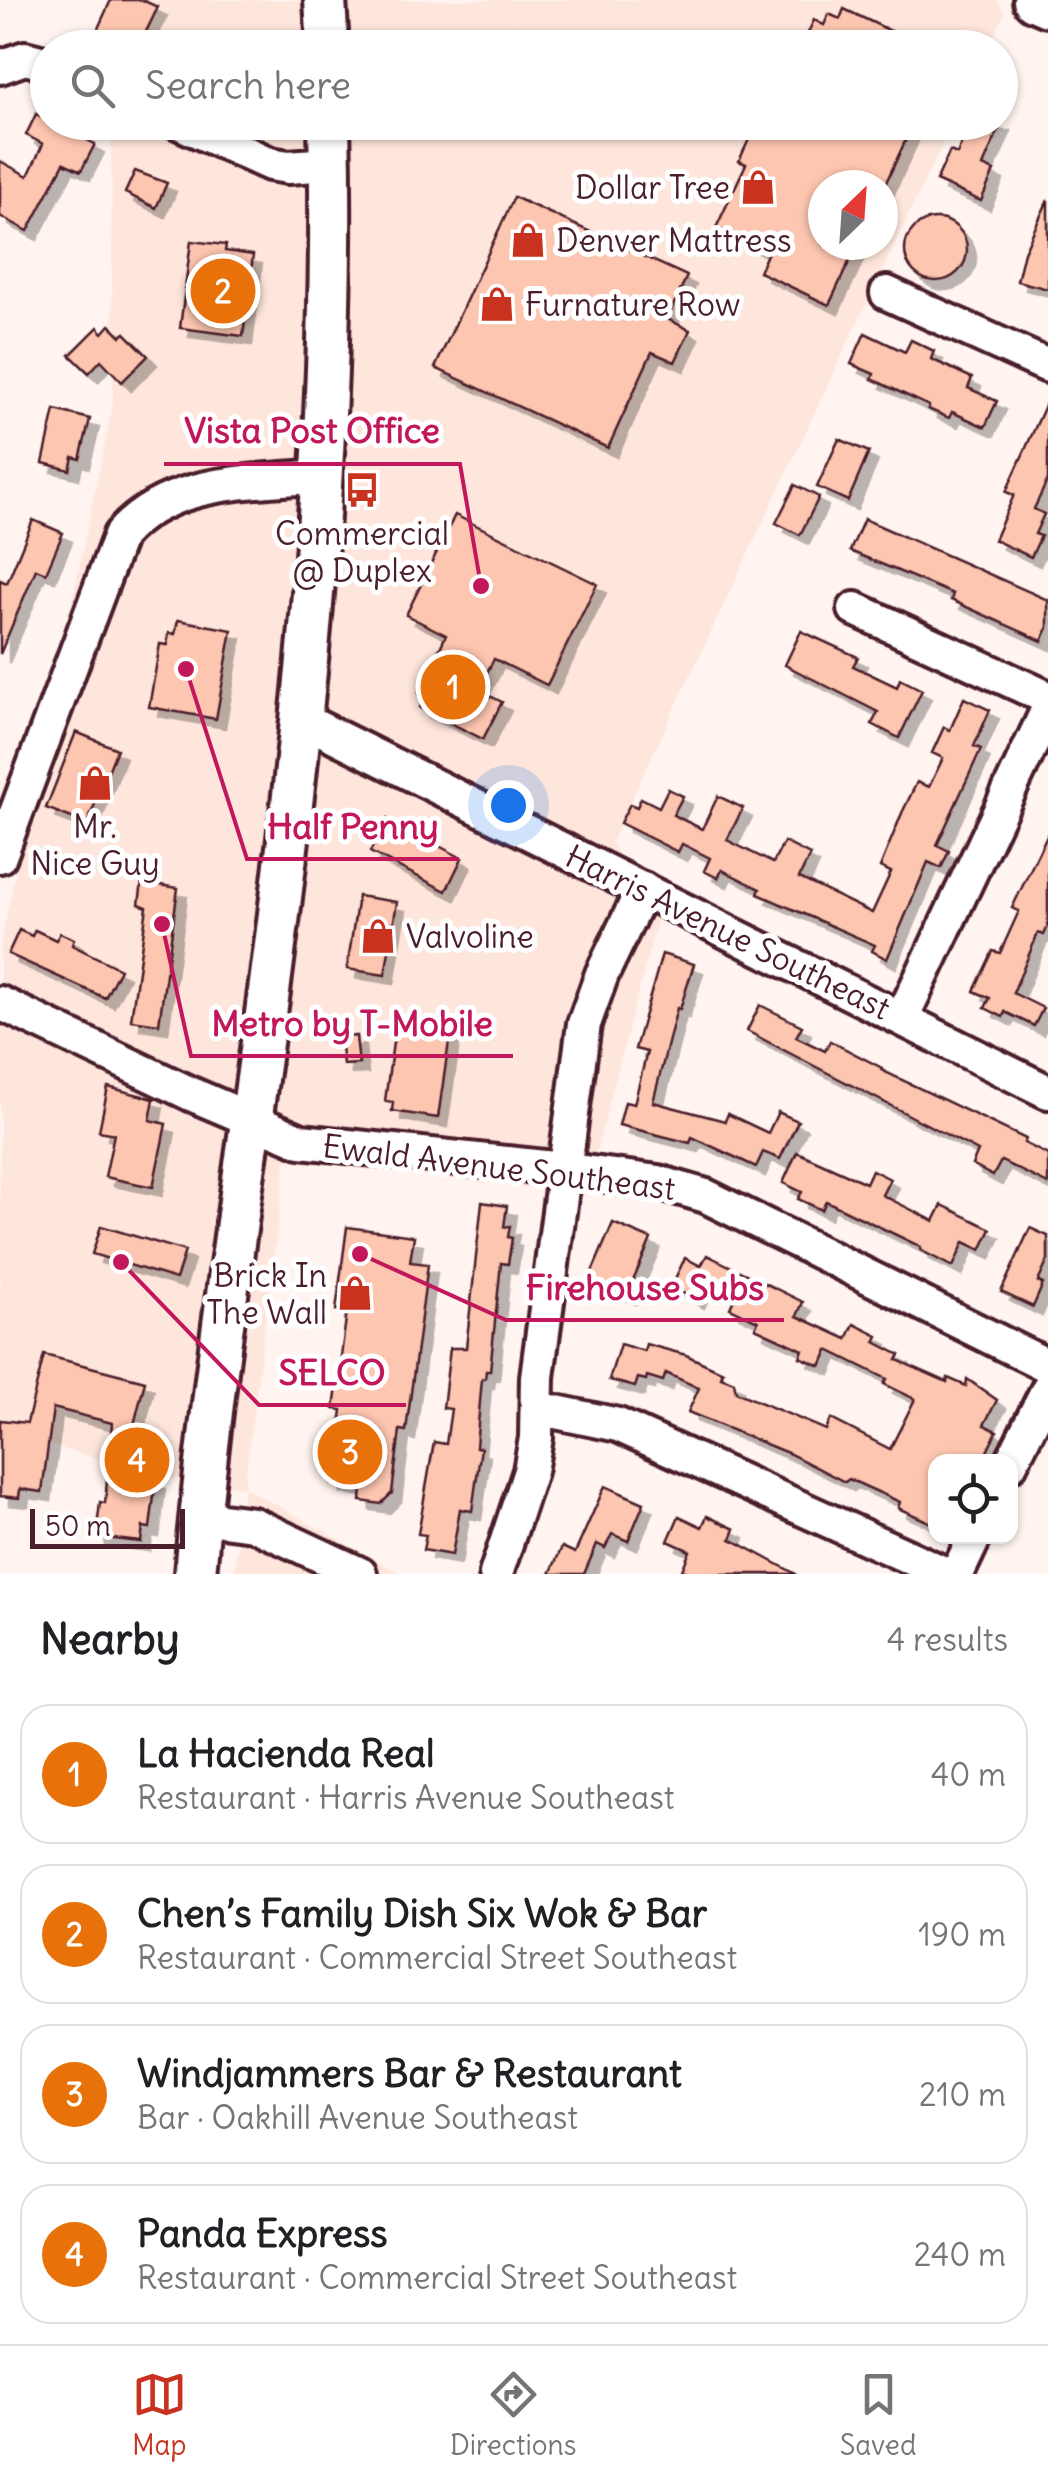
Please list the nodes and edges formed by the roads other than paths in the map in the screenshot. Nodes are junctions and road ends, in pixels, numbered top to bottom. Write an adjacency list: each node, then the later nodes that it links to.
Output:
1 (326, 0): 4 (main road)
2 (1034, 0): 3 (main road)
3 (1048, 6)
4 (327, 30)
5 (30, 59): 6 (street)
6 (6, 64)
7 (217, 140): 9 (street)
8 (330, 140): 9 (main road)
9 (330, 164): 12 (main road)
10 (887, 293): 11 (street)
11 (1048, 366)
12 (322, 476): 16 (main road); 17 (street)
13 (855, 608): 14 (street)
14 (1048, 698)
15 (1048, 709): 20 (street)
16 (300, 719): 18 (street, Harris Avenue Southeast); 22 (main road)
17 (0, 856)
18 (644, 890): 20 (street, Harris Avenue Southeast); 23 (street)
19 (0, 1003): 22 (street, Ewald Avenue Southeast)
20 (902, 1018): 21 (street, Harris Avenue Southeast)
21 (1048, 1092)
22 (250, 1121): 23 (street, Ewald Avenue Southeast); 28 (main road)
23 (563, 1169): 24 (street, Ewald Avenue Southeast); 26 (street)
24 (1048, 1366)
25 (1048, 1390): 27 (street)
26 (537, 1408): 32 (street); 33 (street)
27 (1016, 1454)
28 (200, 1517): 30 (main road); 31 (street)
29 (972, 1544): 34 (street)
30 (195, 1574)
31 (360, 1574)
32 (496, 1574)
33 (946, 1574)
34 (957, 1574)

